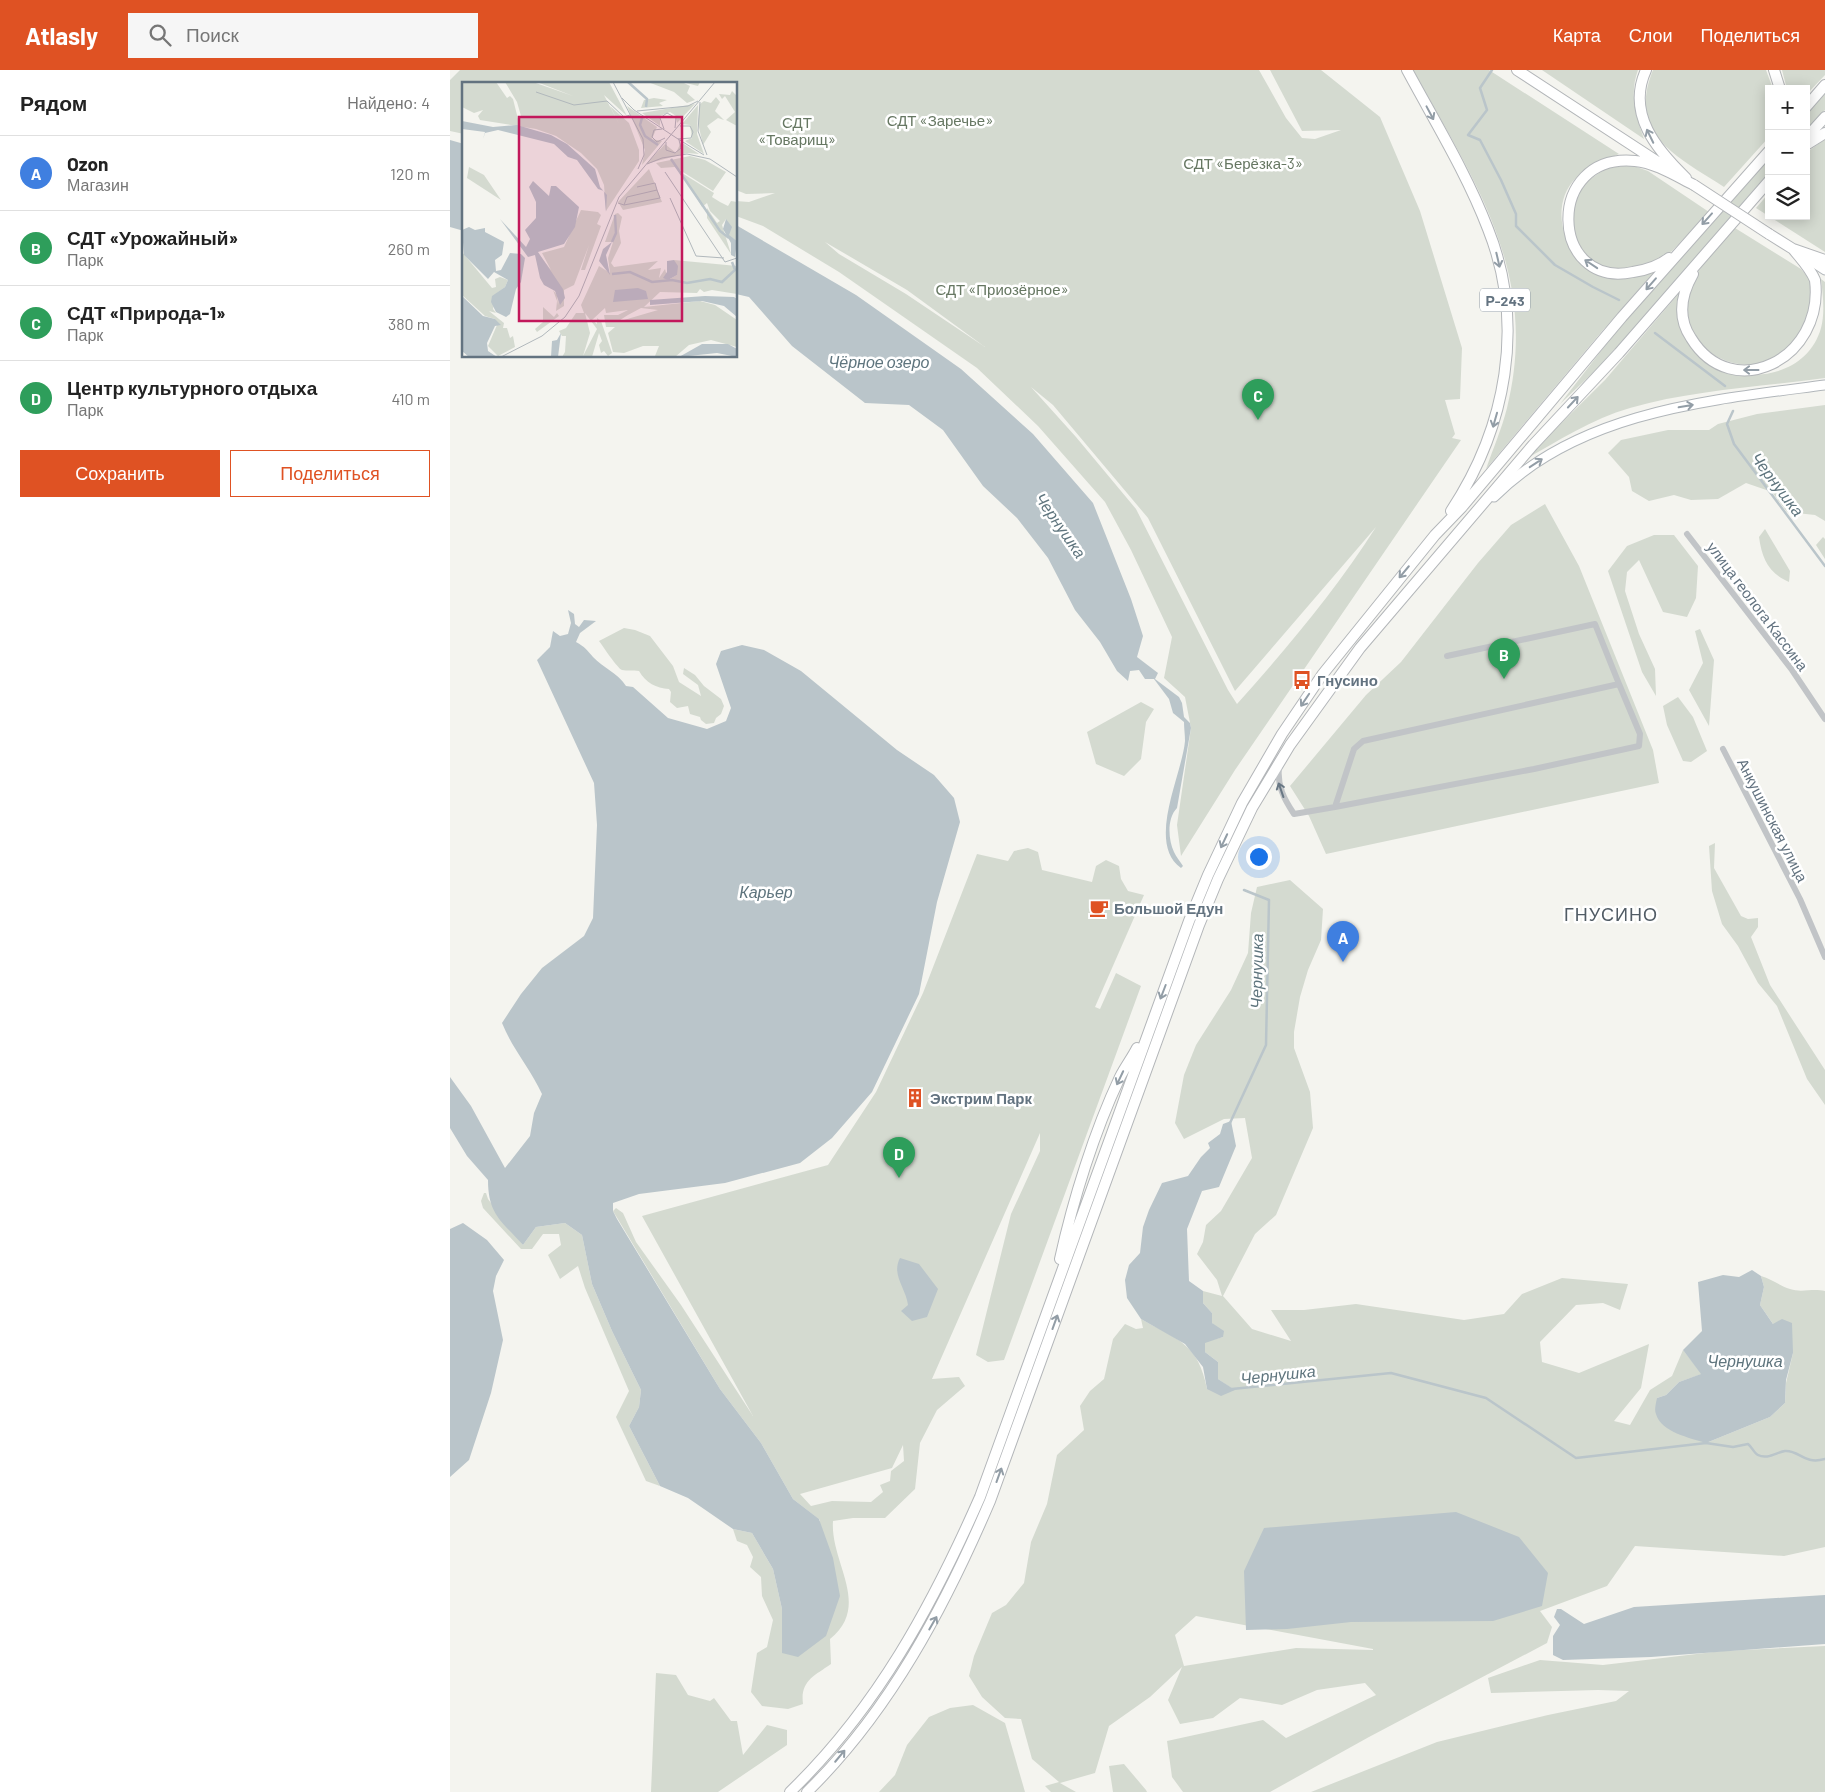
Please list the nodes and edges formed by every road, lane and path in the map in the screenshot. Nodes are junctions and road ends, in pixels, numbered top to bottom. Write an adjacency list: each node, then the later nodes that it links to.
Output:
1 (1407, 70): 22 (highway, Р-243, one-way to 22)
2 (1517, 70): 13 (highway)
3 (1646, 70): 13 (highway, one-way to 3)
4 (1774, 70): 5 (highway)
5 (1779, 85)
6 (1825, 85): 7 (highway)
7 (1810, 102)
8 (1825, 117): 10 (highway)
9 (1825, 133): 11 (highway)
10 (1810, 134)
11 (1810, 142)
12 (1765, 155): 15 (highway, one-way to 15)
13 (1694, 185): 15 (highway, one-way to 13); 16 (highway, bridge)
14 (1765, 186): 17 (highway)
15 (1683, 247): 22 (highway, one-way to 22)
16 (1793, 249): 17 (highway, one-way to 17); 18 (highway); 19 (main road)
17 (1703, 256): 23 (highway, one-way to 17)
18 (1825, 260)
19 (1825, 270)
20 (1825, 385): 23 (main road, one-way to 20)
21 (1687, 534): 26 (street, улица геолога Кассина)
22 (1435, 535): 31 (highway, one-way to 31)
23 (1448, 543): 28 (highway)
24 (1447, 656): 25 (street)
25 (1619, 684): 29 (street); 29 (street)
26 (1825, 719)
27 (1723, 749): 30 (street, Анкушинская улица)
28 (1279, 763): 29 (street, one-way to 28); 32 (highway, one-way to 28)
29 (1335, 807)
30 (1825, 958)
31 (790, 1792)
32 (807, 1792)

